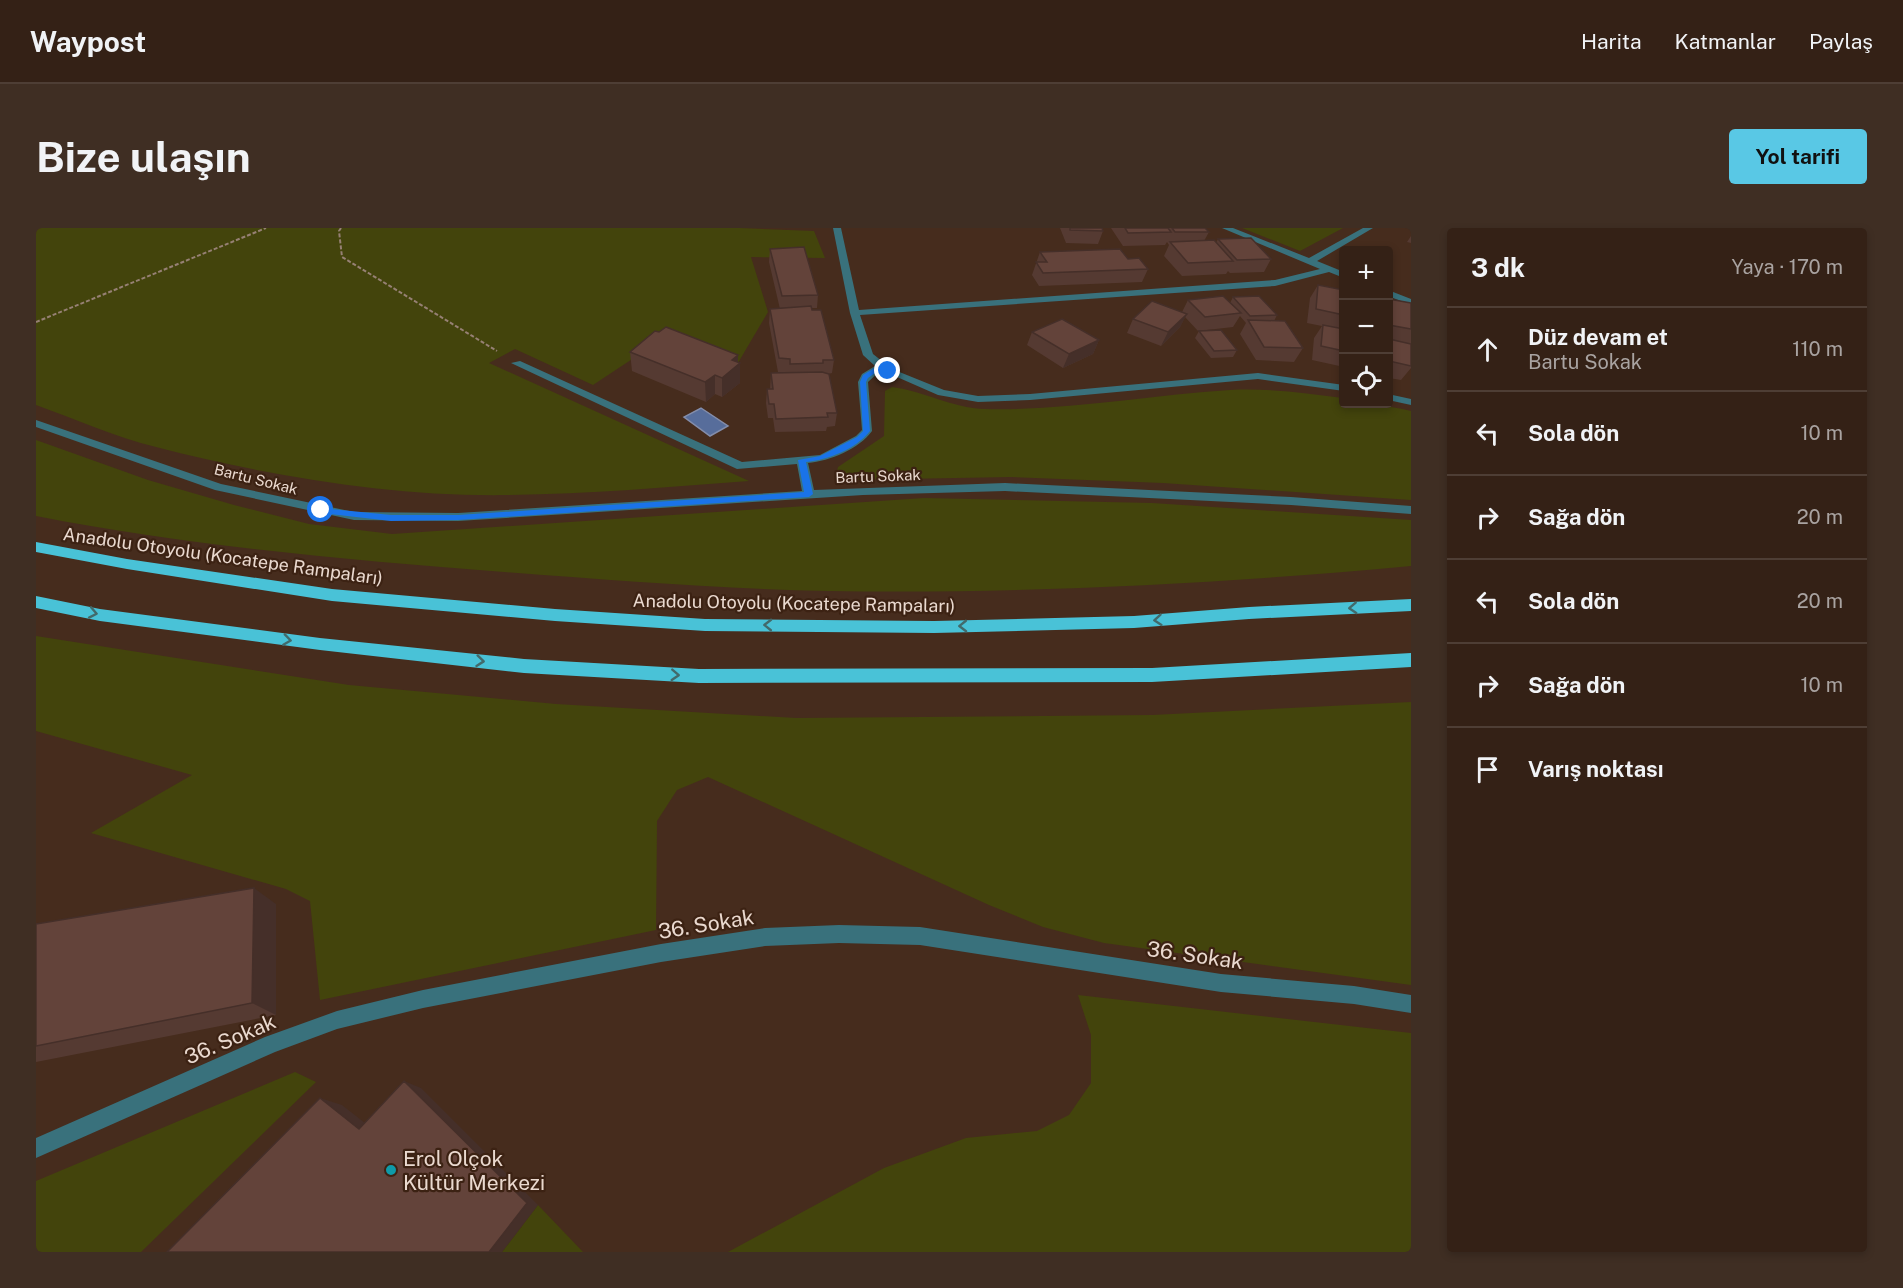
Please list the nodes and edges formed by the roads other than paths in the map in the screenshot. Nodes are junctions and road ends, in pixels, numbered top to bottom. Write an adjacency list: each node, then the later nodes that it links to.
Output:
1 (837, 228): 9 (street)
2 (1226, 228): 4 (street)
3 (1369, 228): 4 (street)
4 (1310, 261): 5 (street)
5 (1330, 269): 6 (street); 9 (street)
6 (1339, 272)
7 (1393, 295): 8 (street)
8 (1411, 302)
9 (855, 313): 11 (street)
10 (516, 363): 16 (street)
11 (881, 366): 12 (street); 16 (street)
12 (1339, 387)
13 (1393, 398): 14 (street)
14 (1411, 402)
15 (36, 423): 17 (street, Bartu Sokak)
16 (802, 460): 17 (street)
17 (809, 494): 18 (street, Bartu Sokak)
18 (1411, 510)
19 (36, 547): 21 (highway, Anadolu Otoyolu (Kocatepe Rampaları), one-way to 19)
20 (36, 602): 22 (highway, one-way to 22)
21 (1411, 605)
22 (1411, 660)
23 (1411, 1004): 24 (street, 36. Sokak)
24 (36, 1148)

